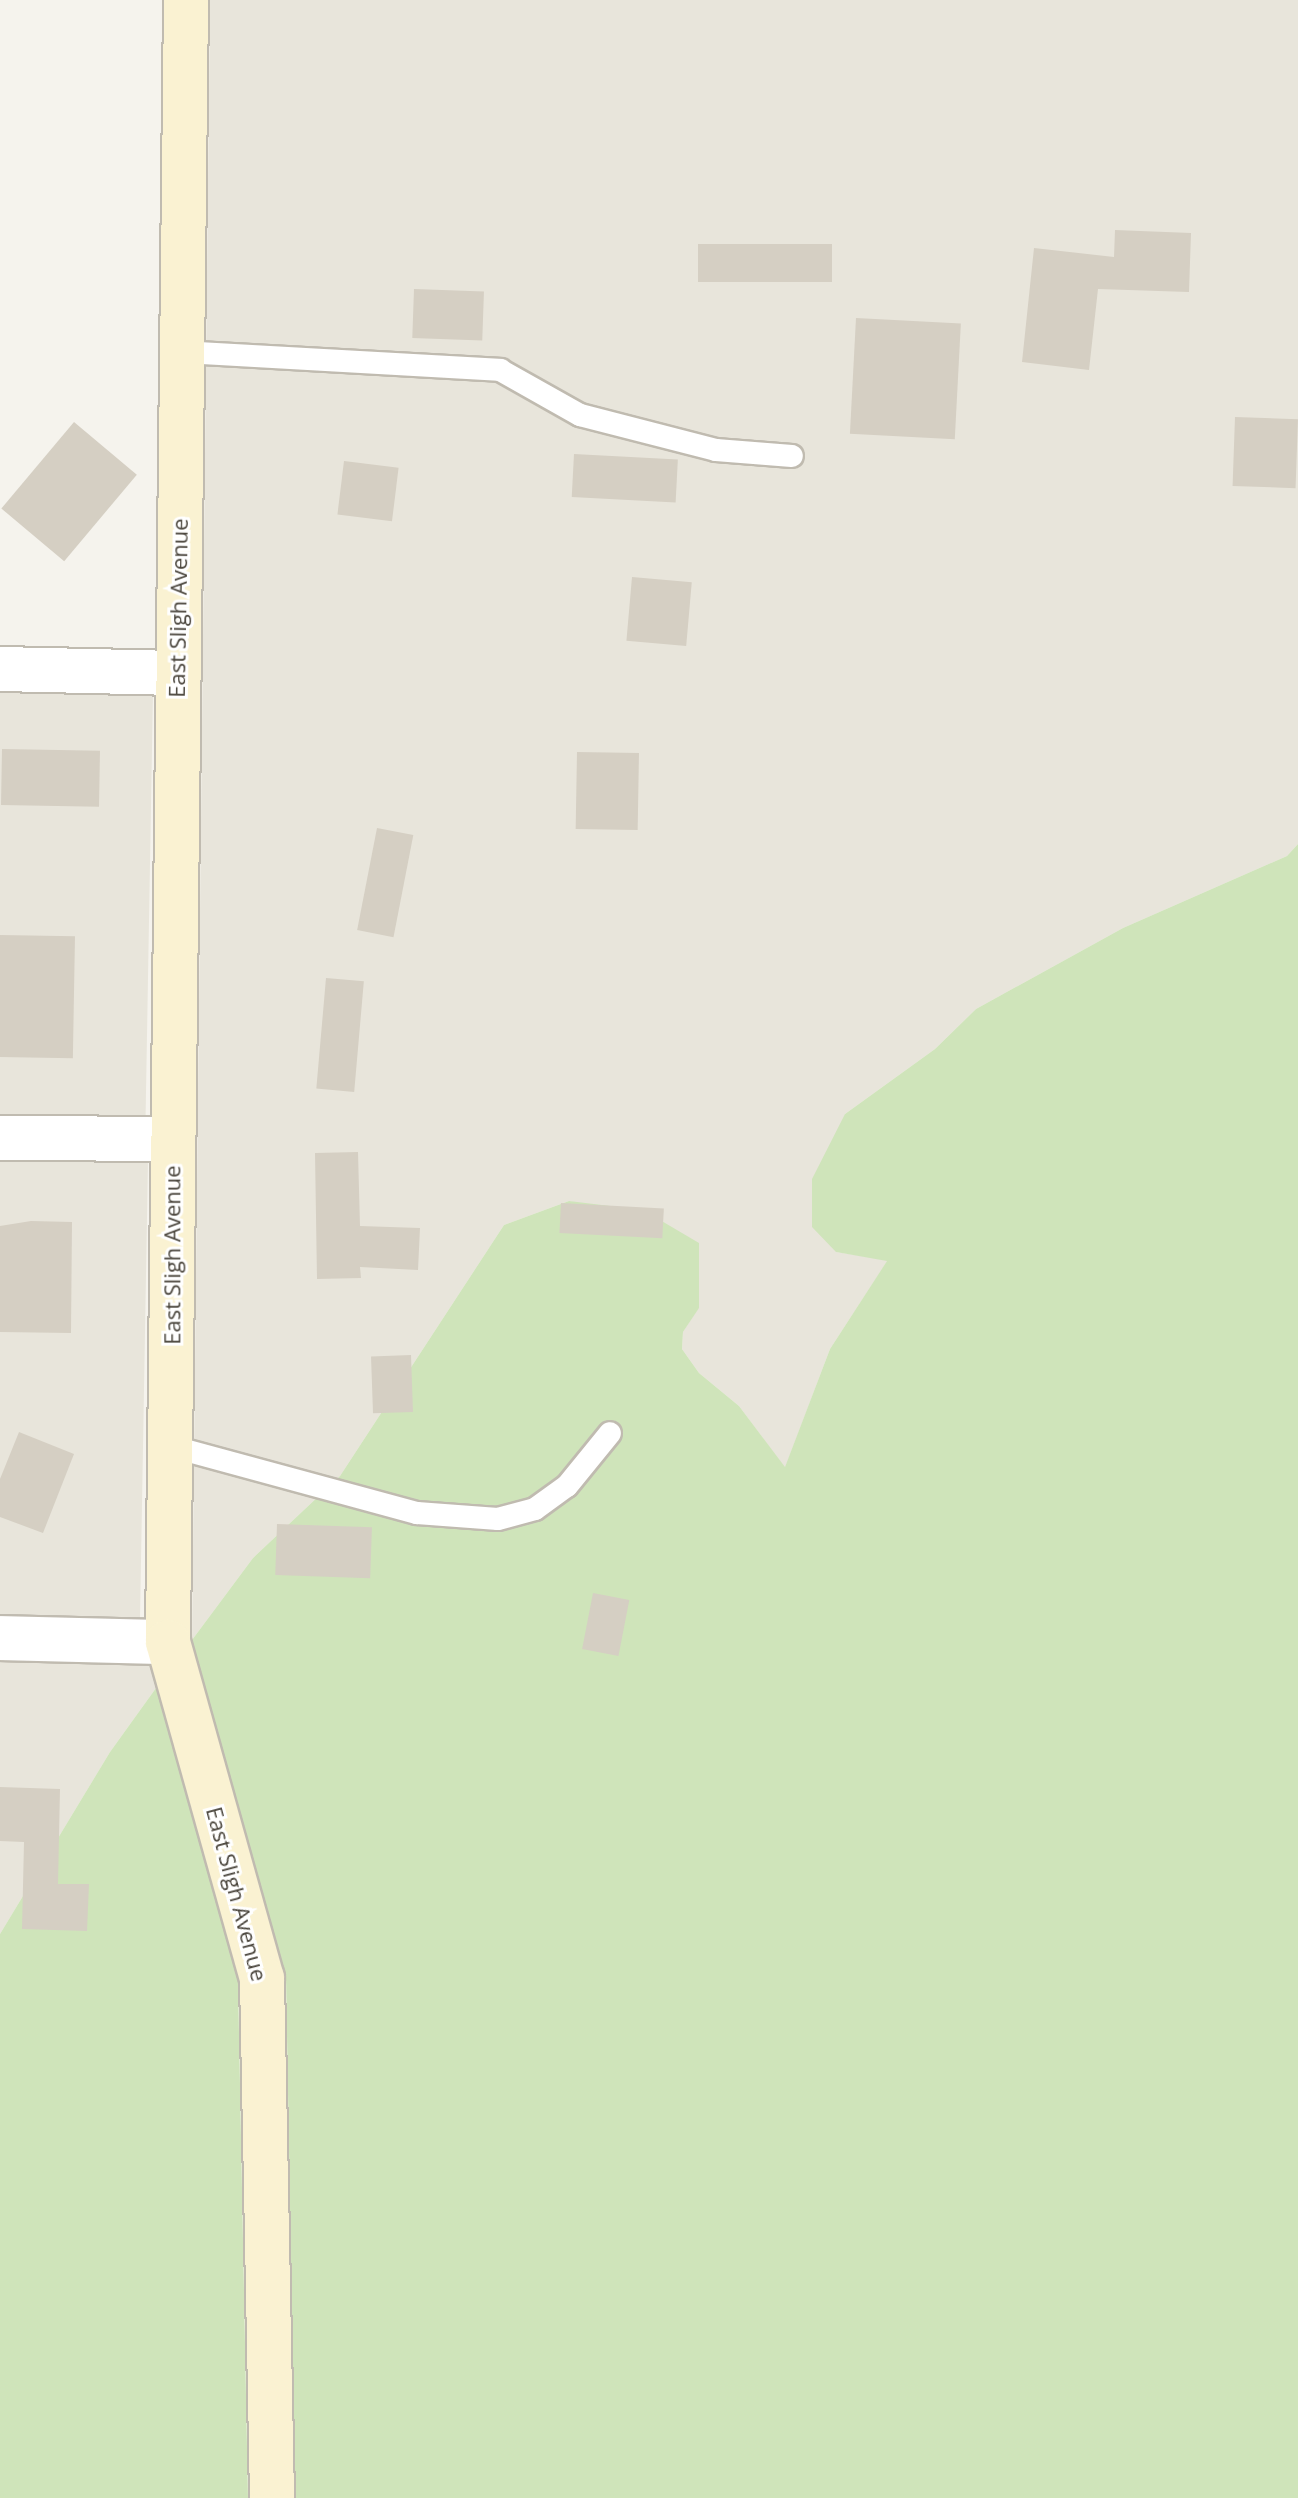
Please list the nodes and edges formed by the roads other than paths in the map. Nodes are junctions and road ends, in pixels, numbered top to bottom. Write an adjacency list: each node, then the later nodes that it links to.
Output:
1 (186, 0): 2 (street, East Sligh Avenue)
2 (182, 352): 3 (lane); 5 (street, East Sligh Avenue)
3 (792, 456)
4 (0, 669): 5 (street)
5 (177, 673): 7 (street, East Sligh Avenue)
6 (0, 1138): 7 (street)
7 (173, 1139): 9 (street, East Sligh Avenue)
8 (610, 1433): 9 (lane)
9 (170, 1446): 11 (street, East Sligh Avenue)
10 (0, 1638): 11 (street)
11 (168, 1642): 12 (street, East Sligh Avenue)
12 (272, 2498)

